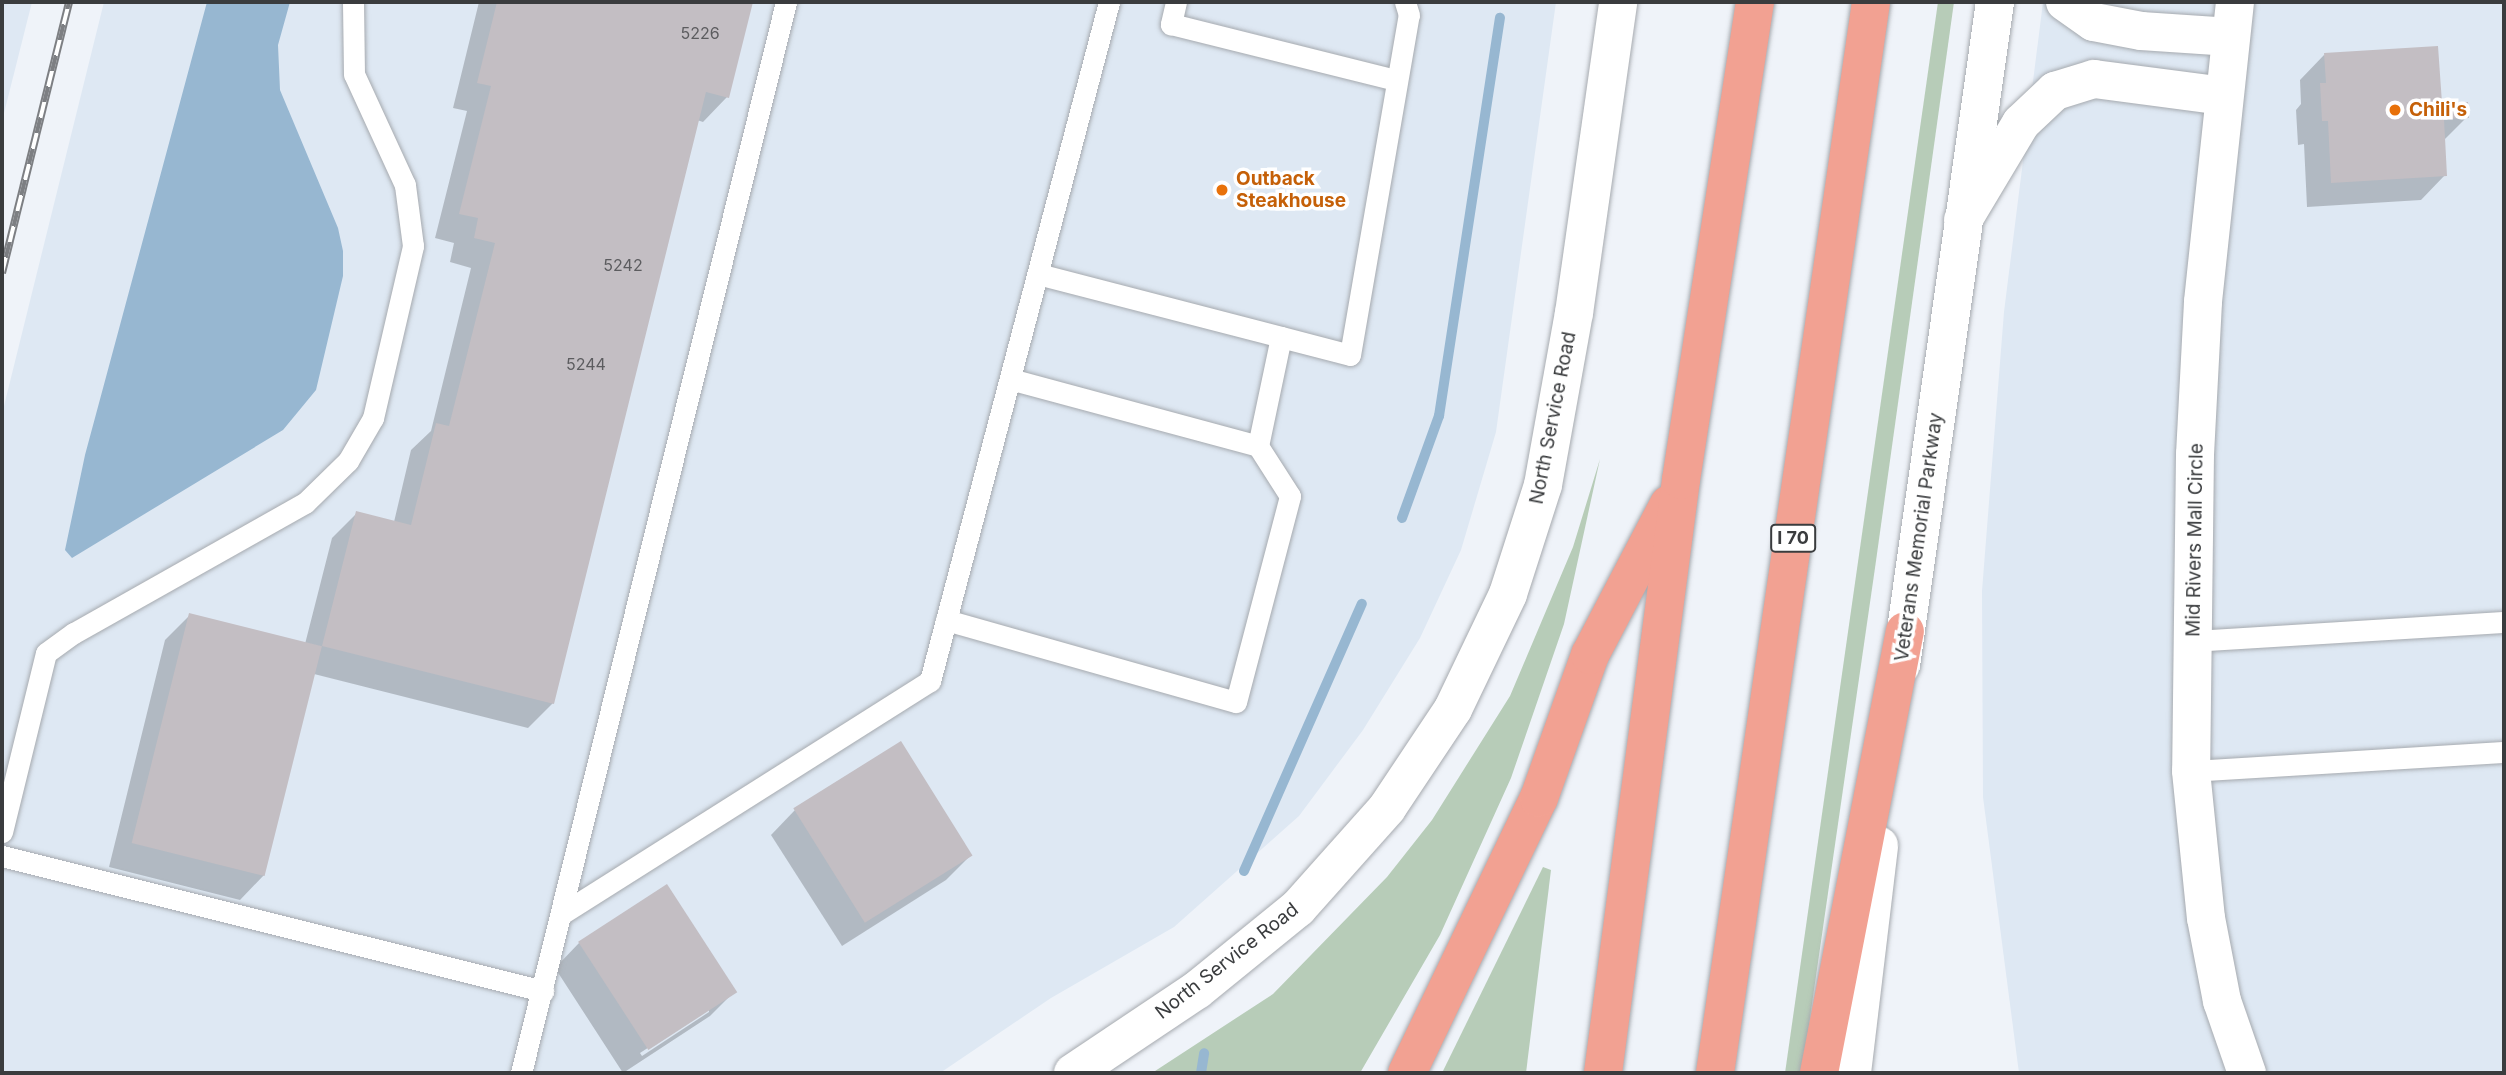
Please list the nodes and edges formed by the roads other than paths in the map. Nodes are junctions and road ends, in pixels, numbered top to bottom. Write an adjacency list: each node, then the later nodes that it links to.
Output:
1 (353, 2): 26 (lane)
2 (786, 2): 28 (lane)
3 (1109, 2): 15 (lane)
4 (1176, 2): 12 (lane)
5 (1405, 2): 12 (lane)
6 (1618, 2): 31 (street, North Service Road)
7 (1755, 2): 19 (highway)
8 (1871, 2): 34 (highway, I 70)
9 (1995, 2): 14 (street, Veterans Memorial Parkway)
10 (2065, 2): 11 (street)
11 (2233, 20): 13 (street, Mid Rivers Mall Circle)
12 (1396, 80): 16 (lane)
13 (2223, 96): 14 (street); 23 (street, Mid Rivers Mall Circle)
14 (1964, 220): 22 (street, Veterans Memorial Parkway)
15 (1038, 274): 16 (lane); 17 (lane)
16 (1281, 337): 18 (lane)
17 (1010, 379): 18 (lane); 20 (lane)
18 (1258, 446): 20 (lane)
19 (1681, 480): 32 (highway); 33 (highway)
20 (946, 620): 28 (lane)
21 (2504, 622): 23 (lane)
22 (1905, 631): 35 (highway); 36 (street, Veterans Memorial Parkway)
23 (2193, 641): 25 (street, Mid Rivers Mall Circle)
24 (2504, 752): 25 (lane)
25 (2192, 771): 37 (street, Mid Rivers Mall Circle)
26 (2, 832)
27 (2, 856): 29 (lane)
28 (563, 913): 29 (lane)
29 (543, 991): 30 (lane)
30 (520, 1073)
31 (1073, 1073)
32 (1407, 1073)
33 (1603, 1073)
34 (1715, 1073)
35 (1819, 1073)
36 (1852, 1073)
37 (2247, 1073)

